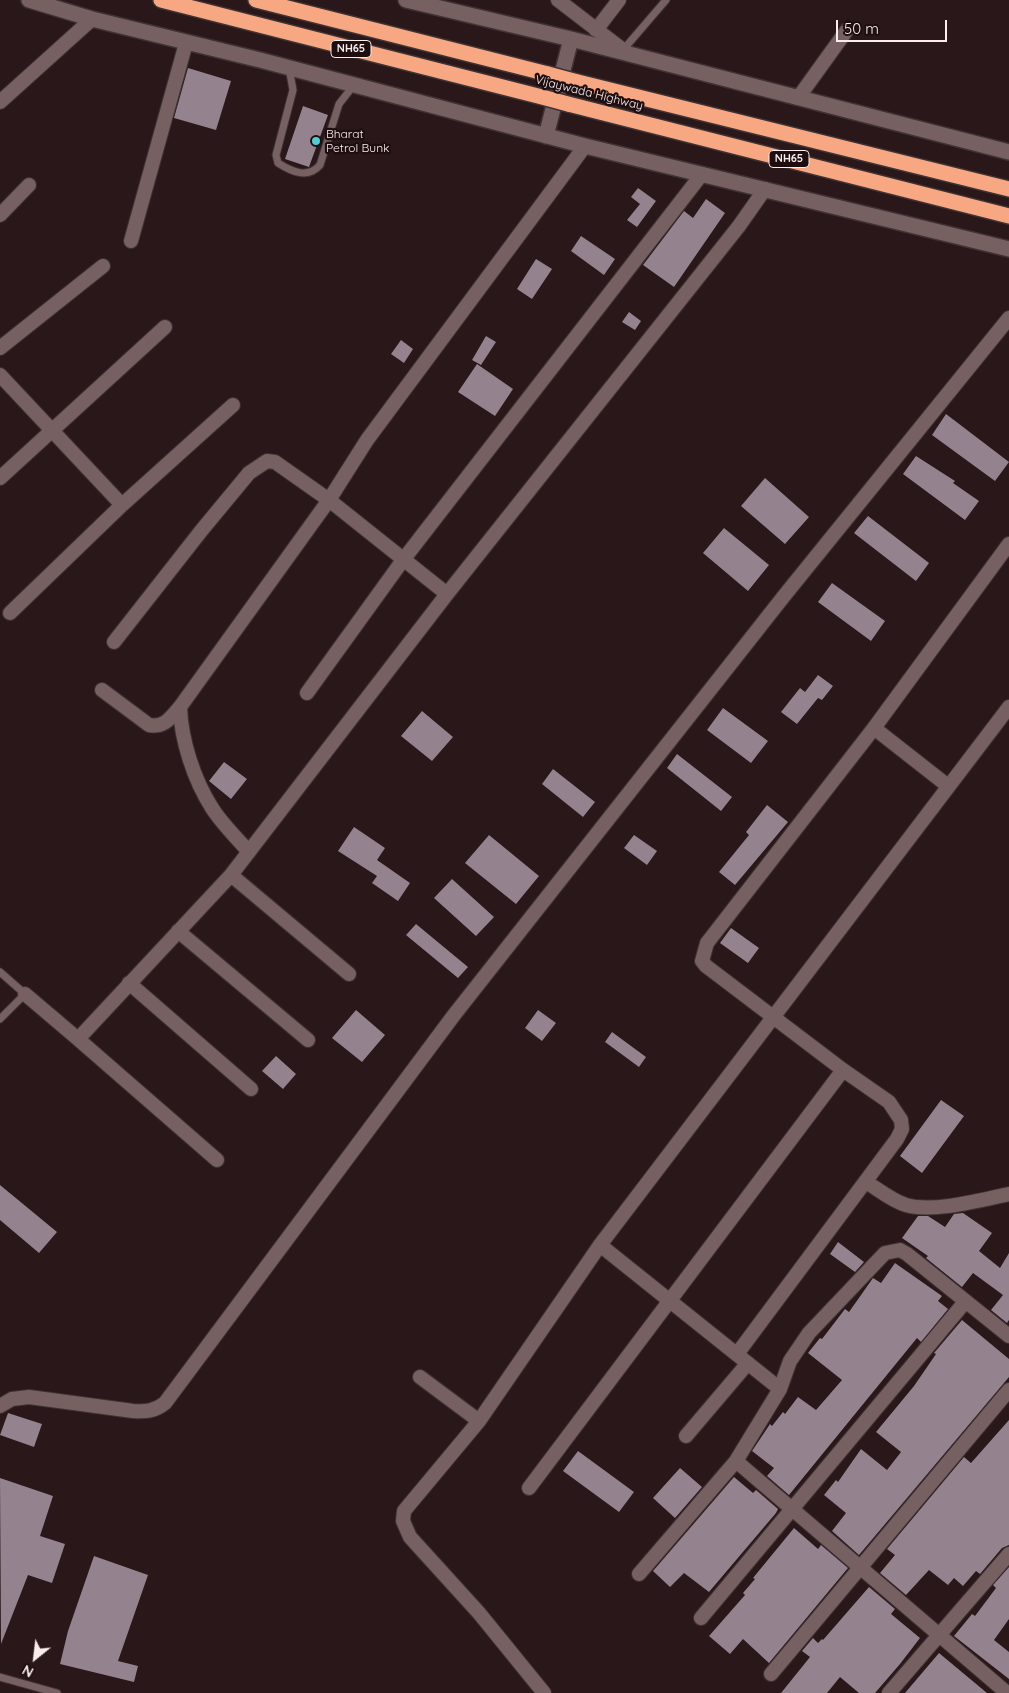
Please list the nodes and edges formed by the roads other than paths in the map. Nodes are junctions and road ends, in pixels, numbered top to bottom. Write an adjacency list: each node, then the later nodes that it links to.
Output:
1 (29, 0): 8 (street)
2 (161, 0): 26 (highway, Vijaywada Highway / NH65, bridge)
3 (256, 0): 24 (highway, Vijaywada Highway / NH65, bridge)
4 (406, 0): 11 (street)
5 (558, 0): 9 (street)
6 (619, 0): 9 (street)
7 (666, 0): 13 (lane)
8 (92, 19): 12 (street); 17 (street)
9 (596, 30): 13 (street)
10 (847, 30): 16 (street)
11 (571, 40): 13 (street); 18 (street)
12 (186, 43): 14 (street); 27 (street)
13 (626, 52): 16 (street)
14 (289, 68): 15 (street); 15 (lane)
15 (354, 85): 18 (street)
16 (798, 98): 20 (street)
17 (0, 102)
18 (546, 136): 19 (street)
19 (585, 146): 21 (street); 37 (street)
20 (1009, 152)
21 (702, 174): 23 (street); 40 (street)
22 (29, 185): 25 (street)
23 (765, 189): 28 (street); 41 (street)
24 (1009, 189)
25 (0, 215)
26 (1009, 216)
27 (131, 241)
28 (1009, 249)
29 (103, 266): 32 (street)
30 (1009, 318): 74 (street)
31 (165, 327): 35 (street)
32 (0, 348)
33 (0, 376): 35 (street)
34 (232, 405): 38 (street)
35 (53, 431): 36 (street); 38 (street)
36 (0, 478)
37 (330, 500): 40 (street); 43 (street); 46 (street)
38 (122, 505): 42 (street)
39 (1009, 544): 48 (street)
40 (403, 560): 41 (street); 45 (street)
41 (447, 594): 50 (street)
42 (10, 613)
43 (114, 642)
44 (102, 690): 46 (street)
45 (307, 693)
46 (180, 706): 50 (street)
47 (1009, 708): 49 (street)
48 (874, 728): 49 (street); 57 (street)
49 (948, 786): 57 (street)
50 (249, 852): 51 (street)
51 (232, 875): 52 (street); 54 (street)
52 (178, 931): 55 (street); 60 (street)
53 (0, 972): 56 (lane)
54 (348, 974)
55 (129, 983): 59 (street); 62 (street)
56 (25, 994): 58 (lane); 59 (street)
57 (772, 1016): 61 (street); 66 (street)
58 (0, 1019)
59 (78, 1039): 63 (street)
60 (308, 1040)
61 (843, 1070): 64 (street); 67 (street)
62 (252, 1089)
63 (218, 1160)
64 (866, 1182): 65 (street); 70 (street)
65 (1009, 1194)
66 (600, 1246): 67 (street); 75 (street)
67 (669, 1301): 70 (street); 78 (street)
68 (965, 1302): 69 (street); 72 (street); 79 (street)
69 (1009, 1336)
70 (743, 1358): 72 (street); 76 (street)
71 (420, 1377): 75 (street)
72 (780, 1389): 77 (street)
73 (1009, 1390): 81 (street)
74 (0, 1406)
75 (479, 1421): 88 (street)
76 (686, 1436)
77 (736, 1461): 79 (street); 82 (street)
78 (529, 1488)
79 (792, 1510): 81 (street); 83 (street)
80 (1009, 1554): 84 (street)
81 (861, 1566): 84 (street); 85 (street)
82 (639, 1574)
83 (701, 1618)
84 (939, 1636): 89 (street); 90 (street)
85 (770, 1674)
86 (0, 1677): 87 (lane)
87 (57, 1693)
88 (544, 1693)
89 (889, 1693)
90 (1007, 1693)

